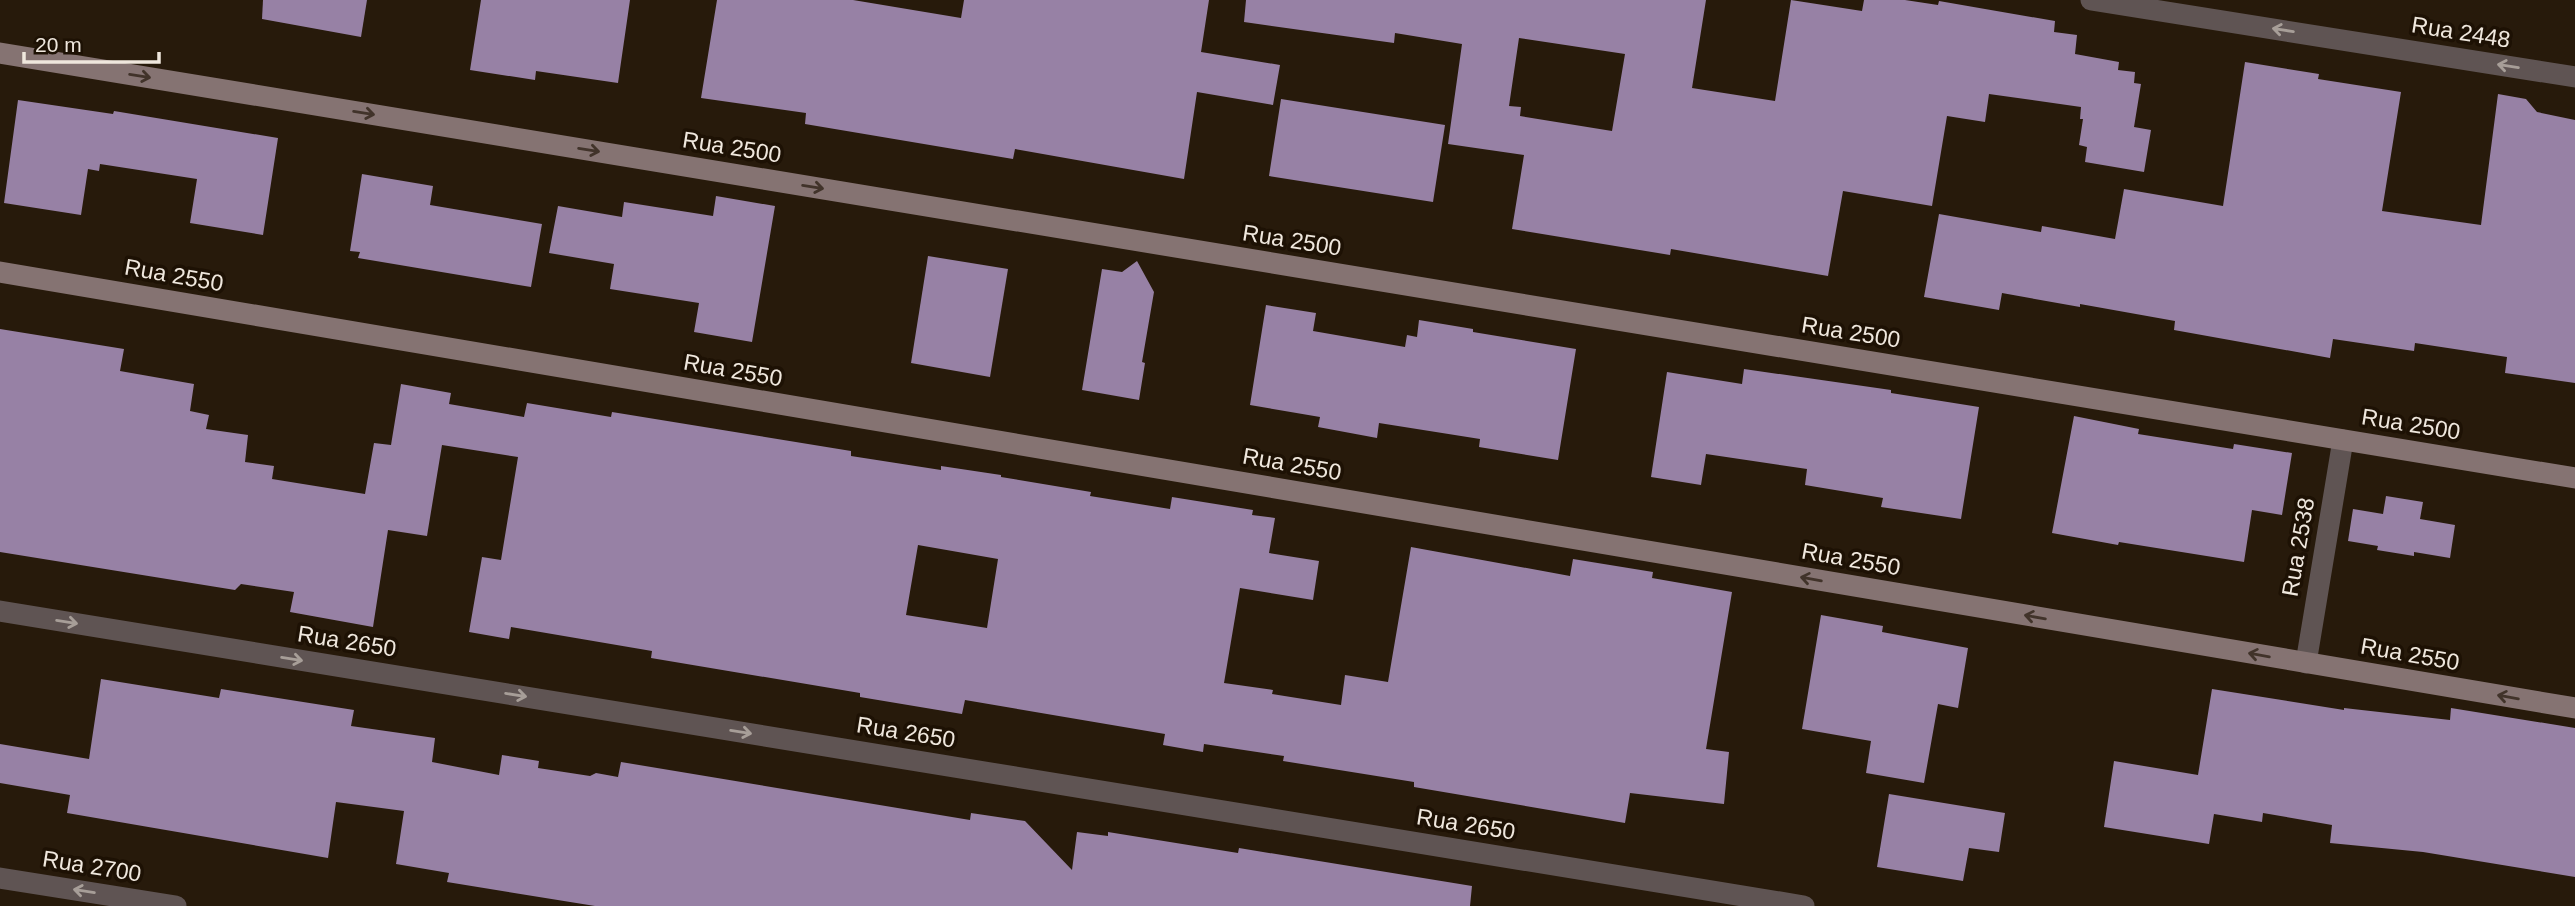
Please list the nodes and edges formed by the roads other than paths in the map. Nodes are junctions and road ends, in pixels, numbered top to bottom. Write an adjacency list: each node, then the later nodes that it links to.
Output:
1 (2091, 0): 3 (street, Rua 2448, one-way to 1)
2 (0, 53): 5 (main road, Rua 2500, one-way to 5)
3 (2575, 77)
4 (0, 272): 8 (main road, Rua 2550, one-way to 4)
5 (2343, 440): 6 (main road, Rua 2500); 8 (street, Rua 2538)
6 (2575, 478)
7 (0, 611): 12 (street, Rua 2650, one-way to 12)
8 (2306, 663): 9 (main road, Rua 2550, one-way to 8)
9 (2575, 708)
10 (0, 877): 11 (street, Rua 2700, one-way to 10)
11 (176, 906)
12 (1804, 906)

